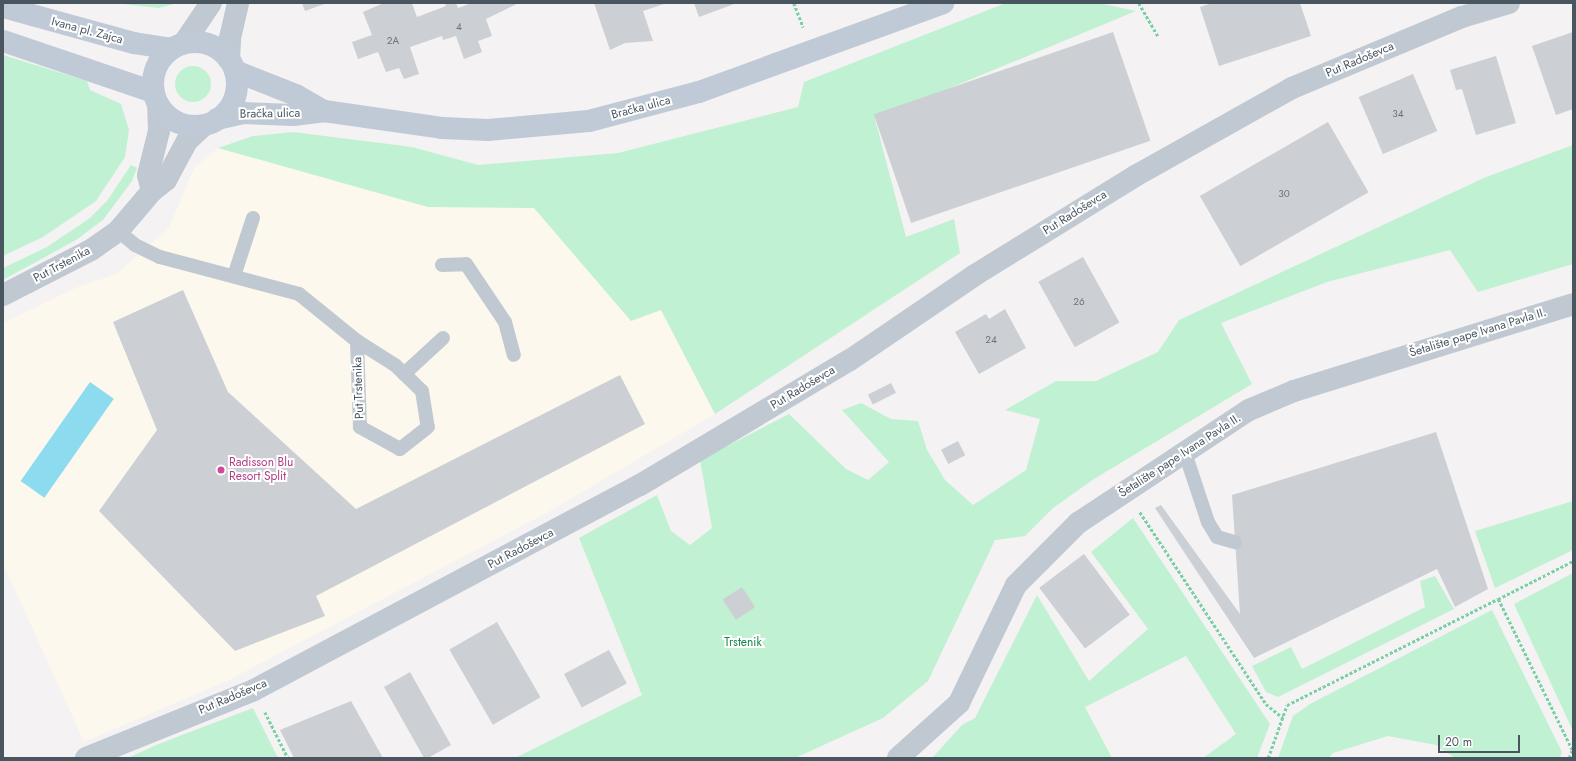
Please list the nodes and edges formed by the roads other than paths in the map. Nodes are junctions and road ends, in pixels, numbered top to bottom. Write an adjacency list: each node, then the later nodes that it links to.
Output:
1 (211, 3): 7 (street)
2 (238, 3): 8 (street)
3 (943, 3): 10 (street, Bračka ulica)
4 (1509, 3): 25 (street, Put Radoševca)
5 (3, 7): 7 (street, Ivana pl. Zajca)
6 (3, 41): 9 (street)
7 (178, 46): 8 (street); 9 (street)
8 (232, 66): 10 (street, Bračka ulica); 11 (street)
9 (156, 98): 11 (street); 12 (street)
10 (324, 111): 11 (street, Bračka ulica)
11 (211, 122): 12 (street, Put Trstenika)
12 (152, 191): 14 (street, Put Trstenika)
13 (253, 218): 16 (lane)
14 (118, 231): 16 (lane, Put Trstenika); 17 (street, Put Trstenika)
15 (442, 266): 21 (lane)
16 (234, 276): 20 (lane, Put Trstenika)
17 (3, 295)
18 (1573, 304): 23 (street, Šetalište pape Ivana Pavla II.)
19 (443, 338): 22 (lane)
20 (357, 341): 22 (lane, Put Trstenika); 22 (lane, Put Trstenika)
21 (514, 355)
22 (404, 374)
23 (1185, 453): 24 (lane); 26 (street, Šetalište pape Ivana Pavla II.)
24 (1235, 542)
25 (86, 758)
26 (898, 758)

